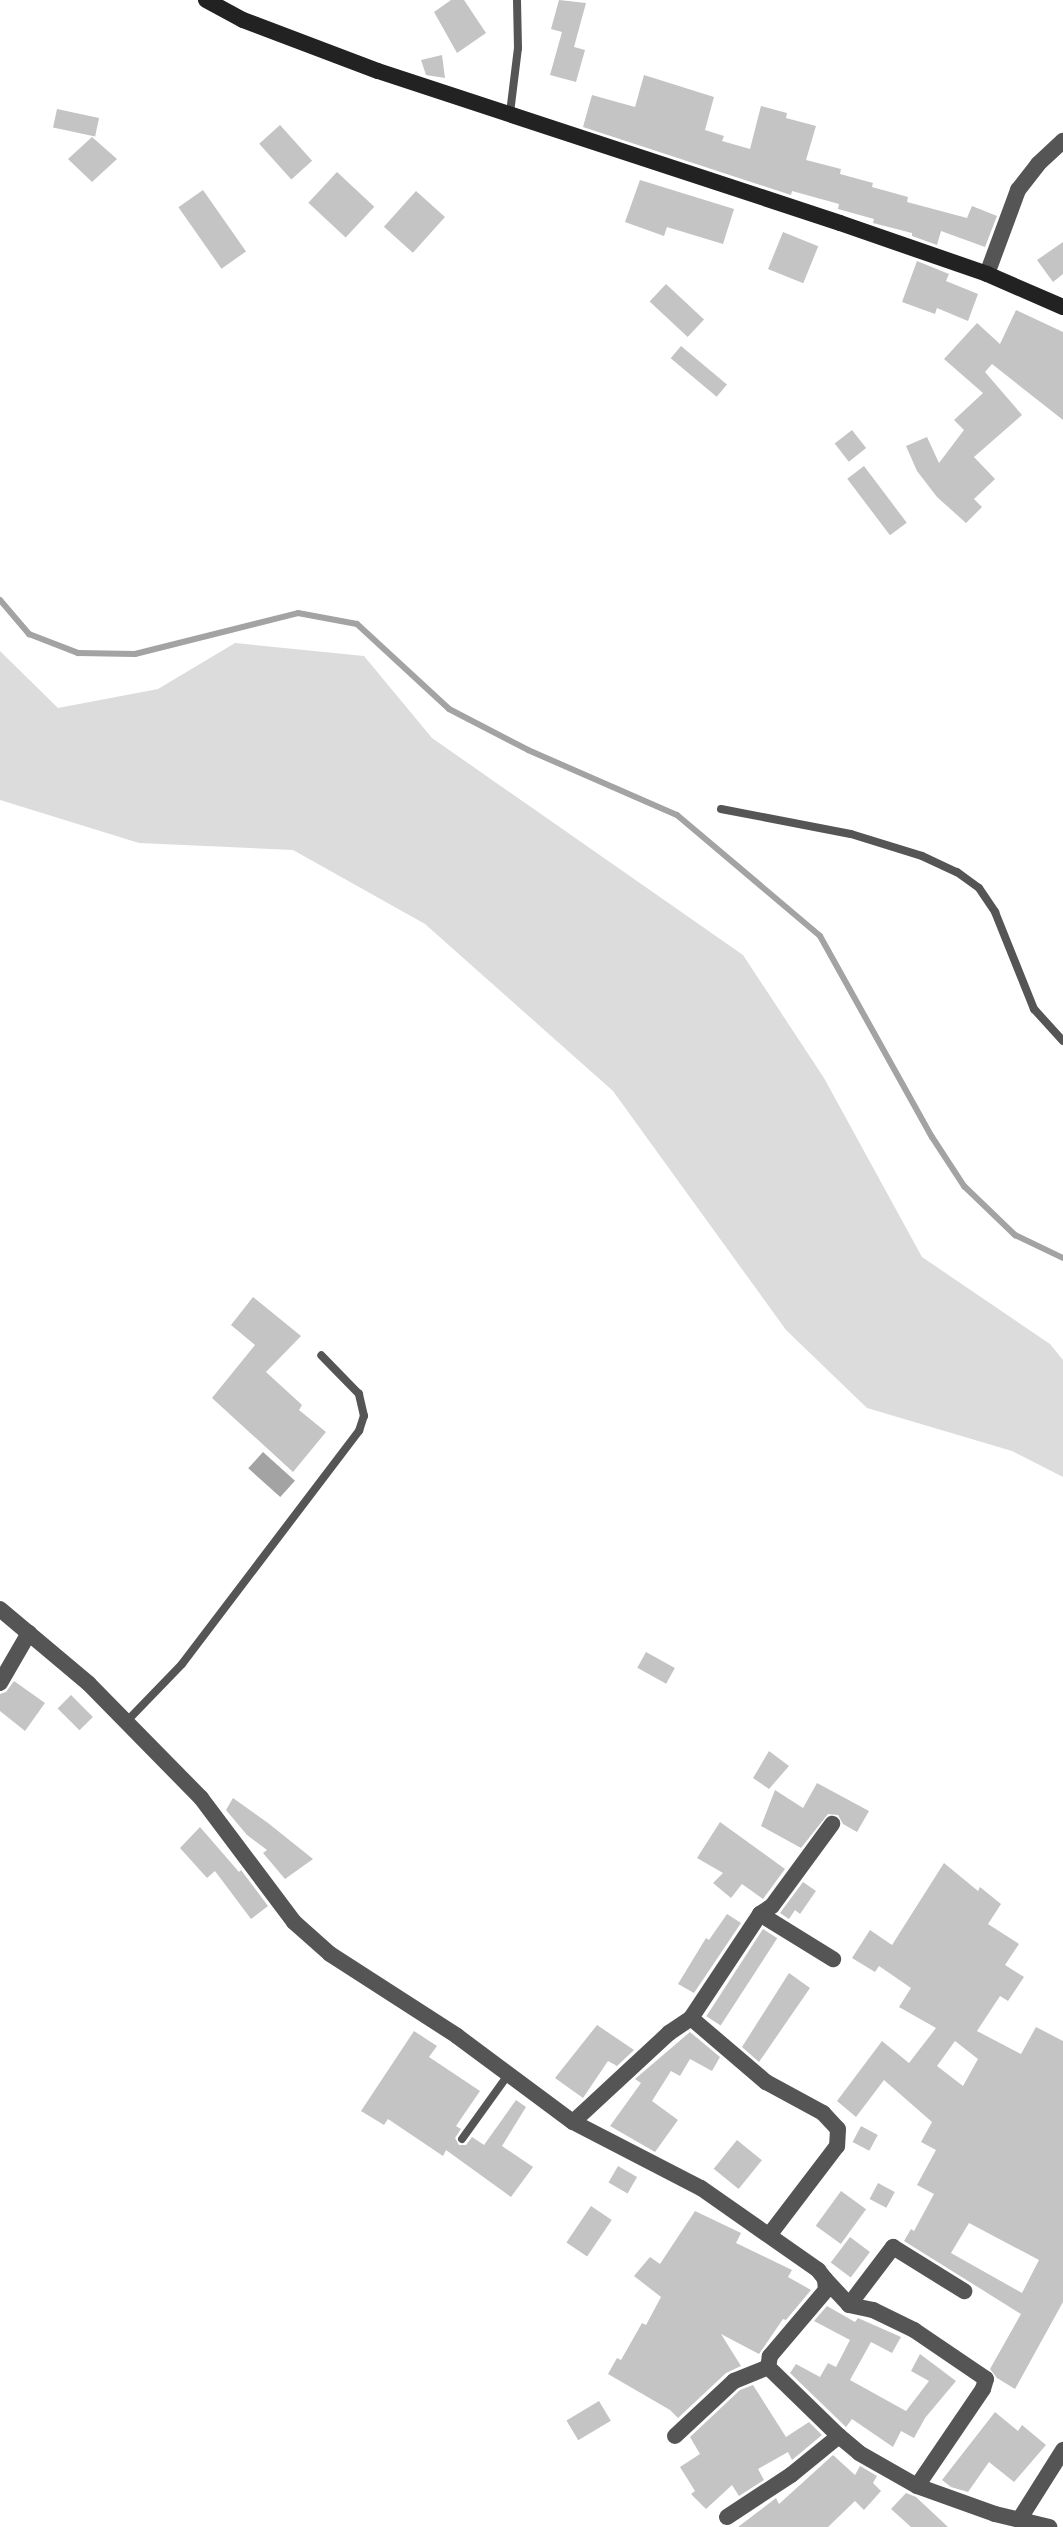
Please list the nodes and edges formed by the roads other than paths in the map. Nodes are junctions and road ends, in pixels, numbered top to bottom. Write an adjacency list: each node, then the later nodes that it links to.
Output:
1 (206, 0): 3 (street)
2 (517, 0): 3 (lane)
3 (510, 113): 5 (street)
4 (1063, 141): 5 (street)
5 (987, 274): 6 (street)
6 (1063, 307)
7 (721, 809): 8 (lane)
8 (1063, 1041)
9 (321, 1355): 13 (lane)
10 (0, 1609): 11 (street)
11 (29, 1633): 12 (street); 13 (street)
12 (0, 1683)
13 (127, 1721): 18 (street)
14 (832, 1824): 15 (street)
15 (760, 1914): 16 (street); 17 (street)
16 (833, 1959)
17 (691, 2018): 19 (street); 21 (street)
18 (508, 2075): 19 (street); 20 (lane)
19 (573, 2122): 21 (street)
20 (462, 2139)
21 (770, 2234): 22 (street)
22 (825, 2279): 24 (street); 25 (street)
23 (964, 2291): 24 (street)
24 (849, 2305): 29 (street)
25 (768, 2367): 26 (street); 27 (street)
26 (675, 2436)
27 (839, 2436): 29 (street); 30 (street)
28 (1063, 2450): 31 (street)
29 (917, 2486): 31 (street)
30 (727, 2517)
31 (1019, 2520): 32 (street)
32 (1049, 2527)

